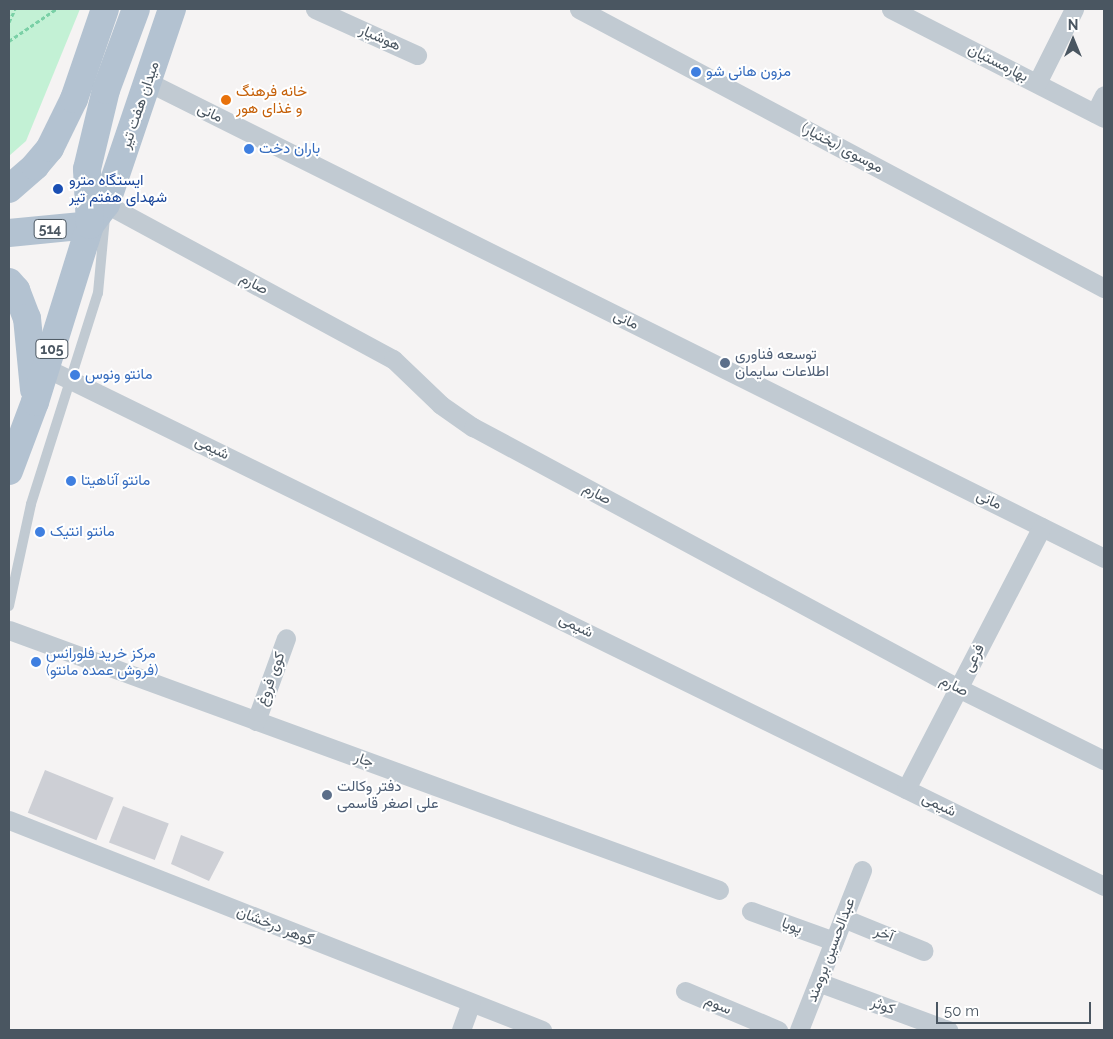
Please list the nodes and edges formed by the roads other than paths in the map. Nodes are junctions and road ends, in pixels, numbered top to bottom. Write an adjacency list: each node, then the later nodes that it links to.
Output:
1 (105, 9): 13 (main road)
2 (136, 9): 14 (main road, 105)
3 (172, 9): 9 (main road, میدان هفت تیر)
4 (315, 9): 8 (street, هوشیار)
5 (579, 9): 17 (street, موسوی (بختیار))
6 (891, 9): 10 (street, بهارمستیان)
7 (1074, 9): 10 (street)
8 (417, 55)
9 (148, 82): 14 (main road, میدان هفت تیر); 22 (street, مانی)
10 (1037, 83): 12 (street, بهارمستیان)
11 (1104, 95): 12 (street)
12 (1099, 115)
13 (13, 186)
14 (98, 215): 15 (main road, 514); 18 (main road, 105); 19 (lane); 27 (street, صارم)
15 (9, 233)
16 (9, 282): 20 (main road)
17 (1104, 288)
18 (46, 368): 19 (street, شیمی); 20 (main road, 105)
19 (71, 379): 24 (lane); 30 (street, شیمی)
20 (35, 402): 21 (main road, 105)
21 (9, 471)
22 (1042, 527): 23 (street, مانی); 27 (street, فرعی)
23 (1104, 558)
24 (9, 606)
25 (9, 630): 28 (street, جار)
26 (286, 638): 28 (street, کوی فروغ)
27 (958, 688): 29 (street, صارم); 30 (street, فرعی)
28 (256, 721): 34 (street, جار)
29 (1104, 760)
30 (906, 789): 33 (street, شیمی)
31 (9, 820): 41 (street, گوهر درخشان)
32 (862, 870): 36 (street, عبدالحسین برومند)
33 (1104, 886)
34 (719, 890)
35 (751, 911): 37 (street, پویا)
36 (844, 918): 37 (street, عبدالحسین برومند); 38 (street, آخر)
37 (834, 941): 39 (street, عبدالحسین برومند)
38 (924, 951)
39 (818, 982): 45 (street, عبدالحسین برومند); 46 (street, کوثر)
40 (685, 991): 44 (street, سوم)
41 (471, 1003): 42 (street); 43 (street, گوهر درخشان)
42 (461, 1030)
43 (542, 1030)
44 (778, 1030)
45 (799, 1030)
46 (948, 1030)

